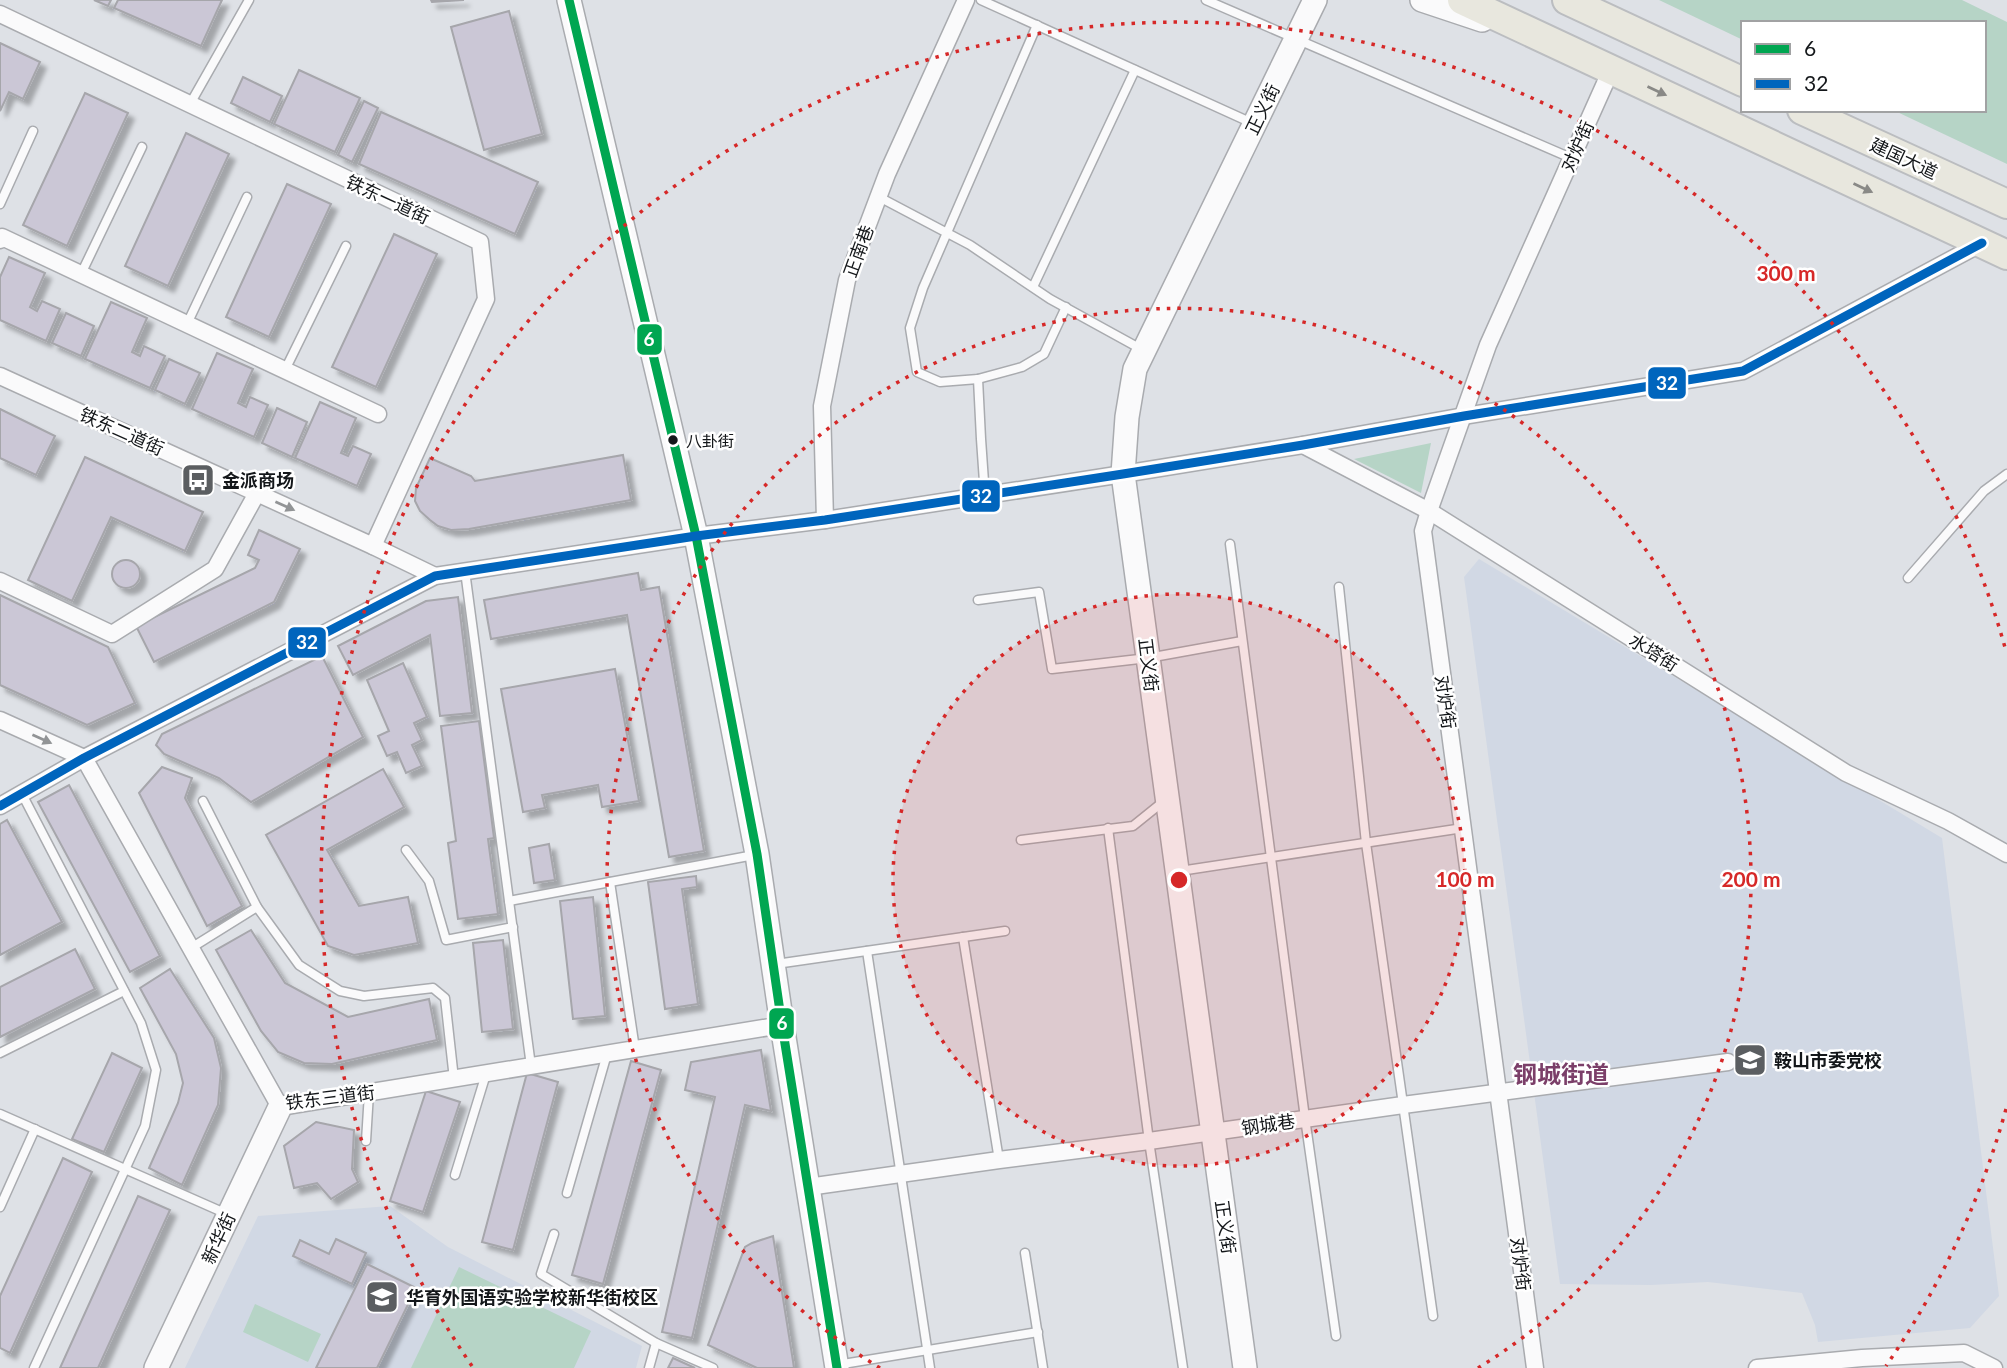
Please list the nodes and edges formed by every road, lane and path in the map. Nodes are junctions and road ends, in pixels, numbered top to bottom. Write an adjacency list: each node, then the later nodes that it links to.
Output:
1 (249, 0): 19 (lane)
2 (569, 0): 50 (street)
3 (966, 0): 26 (street, 正南巷)
4 (981, 0): 13 (lane)
5 (1206, 0): 14 (lane)
6 (1315, 0): 14 (street, 正义街)
7 (1422, 0): 15 (street)
8 (1462, 0): 15 (highway)
9 (1567, 0): 12 (highway)
10 (1574, 0): 12 (street)
11 (0, 14): 19 (street, 铁东一道街)
12 (1598, 14): 18 (highway)
13 (1037, 26): 16 (lane); 29 (lane)
14 (1297, 39): 21 (street, 正义街); 24 (lane)
15 (1569, 50): 17 (highway)
16 (1135, 70): 21 (lane); 34 (lane)
17 (1611, 70): 24 (street, 对炉街); 32 (highway, one-way to 32)
18 (1741, 81)
19 (190, 104): 52 (street, 铁东一道街)
20 (1806, 112): 28 (highway, 建国大道)
21 (1254, 124): 37 (street, 正义街)
22 (33, 131): 27 (lane)
23 (142, 147): 33 (lane)
24 (1571, 158): 42 (street, 对炉街)
25 (247, 197): 36 (lane)
26 (879, 197): 29 (lane); 49 (street, 正南巷)
27 (0, 204)
28 (2007, 204)
29 (946, 233): 34 (lane); 40 (lane)
30 (1, 237): 33 (street)
31 (346, 246): 38 (lane)
32 (1995, 249): 42 (street)
33 (81, 274): 36 (street)
34 (1033, 287): 35 (lane)
35 (1066, 307): 37 (lane); 40 (lane)
36 (187, 324): 38 (street)
37 (1144, 350): 44 (street, 正义街)
38 (285, 370): 41 (street)
39 (0, 376): 46 (street, 铁东二道街)
40 (978, 379): 47 (lane)
41 (378, 414)
42 (1464, 416): 43 (street); 48 (street, 对炉街)
43 (1303, 445): 44 (street); 48 (street, 水塔街)
44 (1123, 474): 47 (street); 60 (street, 正义街)
45 (2007, 474): 55 (lane)
46 (257, 493): 52 (street, 铁东二道街, one-way to 52); 56 (street)
47 (985, 495): 49 (street)
48 (1429, 511): 68 (street, 对炉街); 73 (street, 水塔街)
49 (825, 520): 50 (street)
50 (696, 536): 53 (street); 72 (street)
51 (1230, 544): 59 (lane)
52 (373, 546): 54 (street, 铁东二道街)
53 (465, 571): 54 (street); 77 (lane)
54 (435, 576): 62 (street)
55 (1908, 578)
56 (0, 581)
57 (1339, 587): 70 (lane)
58 (978, 600): 60 (lane)
59 (1242, 641): 60 (lane); 74 (lane)
60 (1148, 657): 64 (street, 正义街)
61 (0, 720): 62 (street, one-way to 62)
62 (84, 758): 63 (street); 82 (street, 铁东三道街)
63 (22, 794): 66 (street); 85 (lane)
64 (1166, 800): 67 (lane); 75 (street, 正义街)
65 (203, 801): 78 (lane)
66 (0, 806)
67 (1108, 828): 69 (lane); 102 (lane)
68 (1464, 828): 70 (lane); 94 (street, 对炉街)
69 (1021, 839)
70 (1366, 843): 74 (lane); 96 (lane)
71 (406, 850): 79 (lane)
72 (757, 854): 76 (lane); 84 (street)
73 (2007, 854)
74 (1271, 857): 75 (lane); 99 (lane)
75 (1177, 871): 101 (street, 正义街)
76 (610, 882): 77 (lane); 87 (lane)
77 (509, 901): 79 (lane)
78 (257, 907): 82 (lane); 93 (lane)
79 (513, 927): 91 (lane)
80 (1005, 931): 81 (lane)
81 (963, 937): 83 (lane); 104 (lane)
82 (191, 948): 97 (street, 铁东三道街)
83 (867, 951): 84 (lane); 106 (lane)
84 (773, 965): 86 (street)
85 (124, 990): 88 (lane); 105 (lane)
86 (782, 1025): 87 (street, 铁东三道街); 108 (street)
87 (635, 1049): 89 (street, 铁东三道街)
88 (0, 1053)
89 (607, 1054): 91 (street, 铁东三道街); 109 (lane)
90 (1728, 1062): 94 (street, 钢城巷)
91 (531, 1066): 92 (street, 铁东三道街)
92 (485, 1074): 93 (street, 铁东三道街); 107 (lane)
93 (454, 1079): 95 (street, 铁东三道街)
94 (1499, 1092): 96 (street, 钢城巷); 129 (street, 对炉街)
95 (369, 1093): 97 (street, 铁东三道街); 103 (lane)
96 (1403, 1105): 99 (street, 钢城巷); 114 (lane)
97 (280, 1107): 111 (street, 新华街)
98 (0, 1114): 100 (lane)
99 (1305, 1118): 101 (street, 钢城巷); 116 (lane)
100 (35, 1129): 105 (lane); 110 (lane)
101 (1213, 1131): 102 (street, 钢城巷); 128 (street, 正义街)
102 (1149, 1141): 104 (street, 钢城巷); 127 (lane)
103 (366, 1142)
104 (999, 1160): 106 (street, 钢城巷)
105 (126, 1169): 111 (lane); 121 (lane)
106 (900, 1173): 108 (street, 钢城巷); 118 (lane)
107 (455, 1174)
108 (808, 1187): 120 (street)
109 (567, 1193)
110 (0, 1207)
111 (229, 1215): 122 (street, 新华街)
112 (554, 1234): 117 (lane)
113 (1026, 1253): 115 (lane)
114 (1433, 1316)
115 (1038, 1332): 118 (lane); 126 (lane)
116 (1336, 1336)
117 (656, 1343): 123 (lane); 124 (lane)
118 (927, 1350): 120 (lane); 125 (lane)
119 (1862, 1363): 130 (street); 131 (street)
120 (837, 1367)
121 (34, 1368)
122 (156, 1368)
123 (649, 1368)
124 (713, 1368)
125 (930, 1368)
126 (1043, 1368)
127 (1183, 1368)
128 (1245, 1368)
129 (1535, 1368)
130 (1757, 1368)
131 (1994, 1368)

